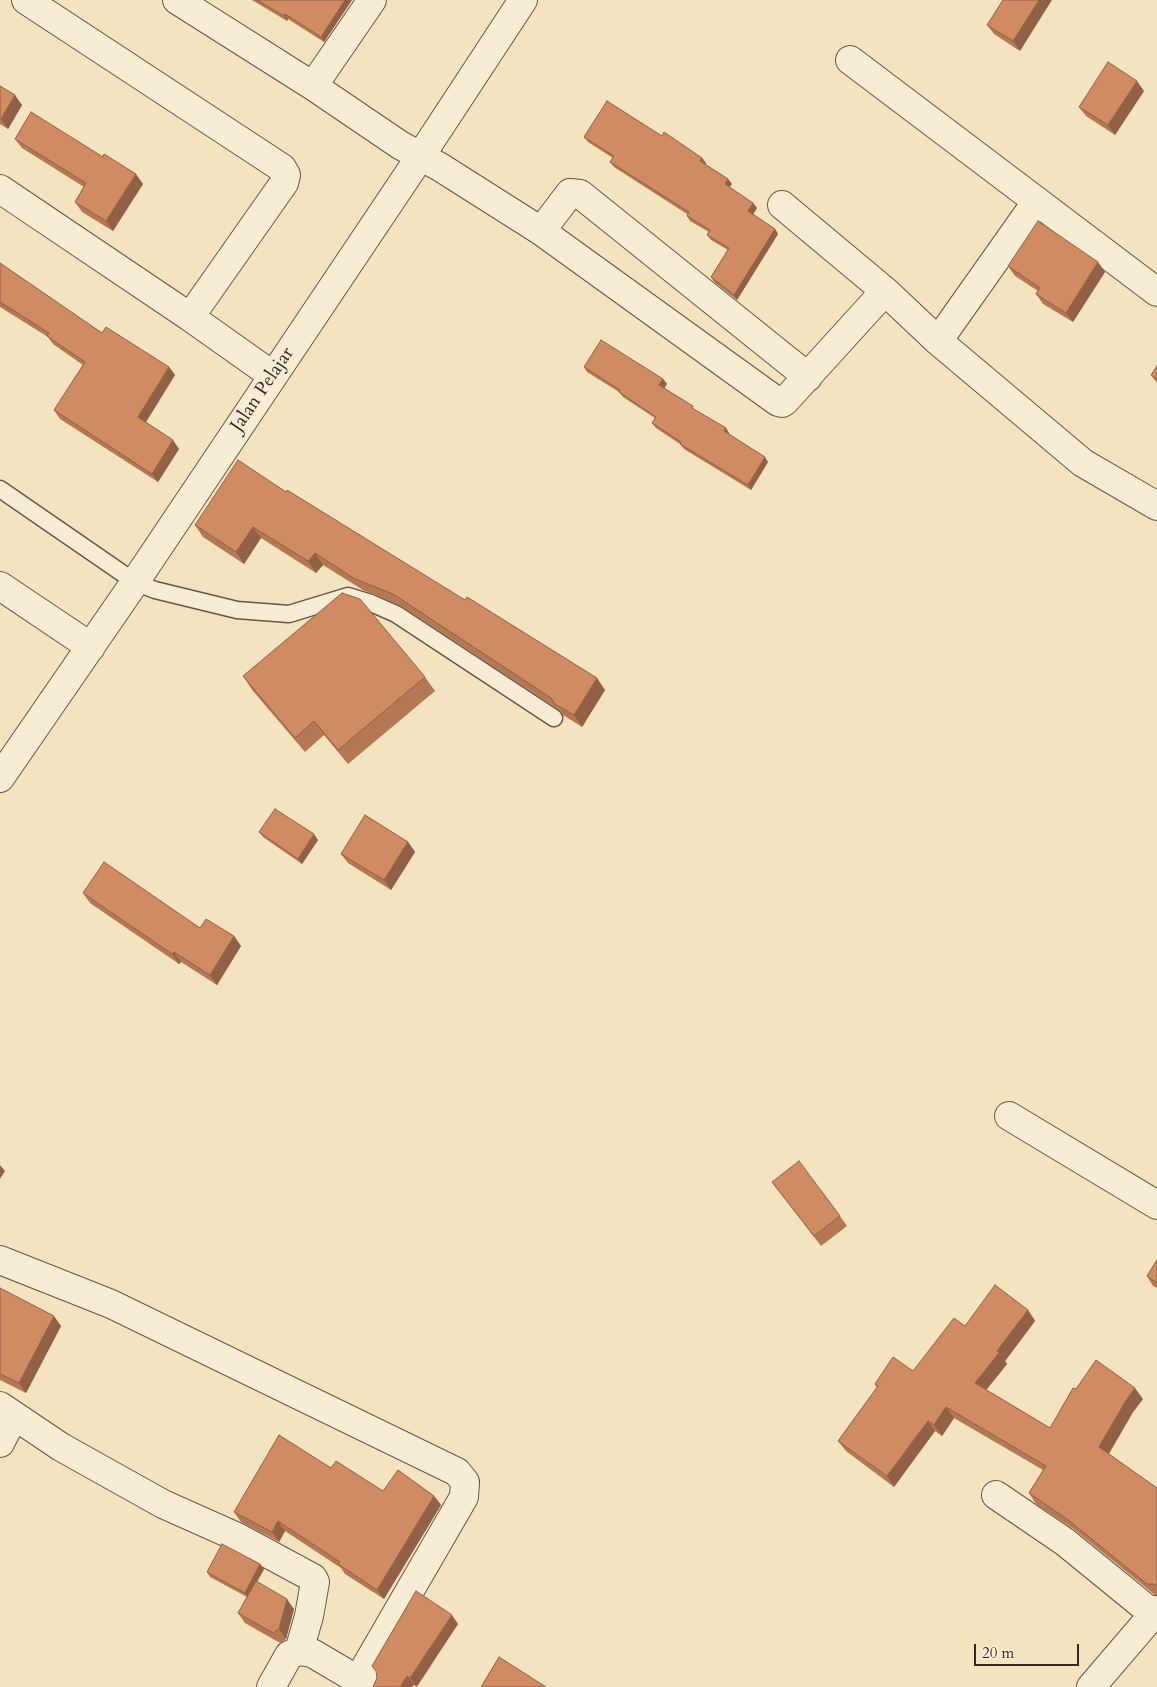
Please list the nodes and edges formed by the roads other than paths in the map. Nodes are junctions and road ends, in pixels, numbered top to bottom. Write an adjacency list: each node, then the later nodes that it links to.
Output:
1 (26, 0): 14 (street)
2 (177, 0): 6 (street)
3 (372, 0): 6 (street)
4 (520, 1): 7 (street, Jalan Pelajar)
5 (850, 60): 9 (street)
6 (313, 86): 7 (street)
7 (420, 157): 11 (street); 16 (street, Jalan Pelajar)
8 (0, 189): 14 (street)
9 (1036, 201): 13 (street); 15 (street)
10 (782, 206): 12 (street)
11 (541, 231): 17 (street); 17 (street)
12 (885, 291): 15 (street); 17 (street)
13 (1157, 292)
14 (190, 317): 16 (street)
15 (938, 341): 19 (street)
16 (272, 375): 20 (street, Jalan Pelajar)
17 (808, 377)
18 (0, 489): 20 (lane)
19 (1157, 506)
20 (135, 582): 22 (street, Jalan Pelajar); 23 (lane)
21 (0, 586): 22 (street)
22 (91, 647): 24 (street, Jalan Pelajar)
23 (554, 718)
24 (2, 771)
25 (1009, 1116): 26 (street)
26 (1157, 1205)
27 (0, 1260): 33 (street)
28 (7, 1411): 29 (street); 32 (street)
29 (0, 1443)
30 (996, 1495): 31 (street)
31 (1156, 1614): 35 (street)
32 (299, 1651): 33 (street); 34 (street)
33 (363, 1683)
34 (271, 1687)
35 (1091, 1687)

